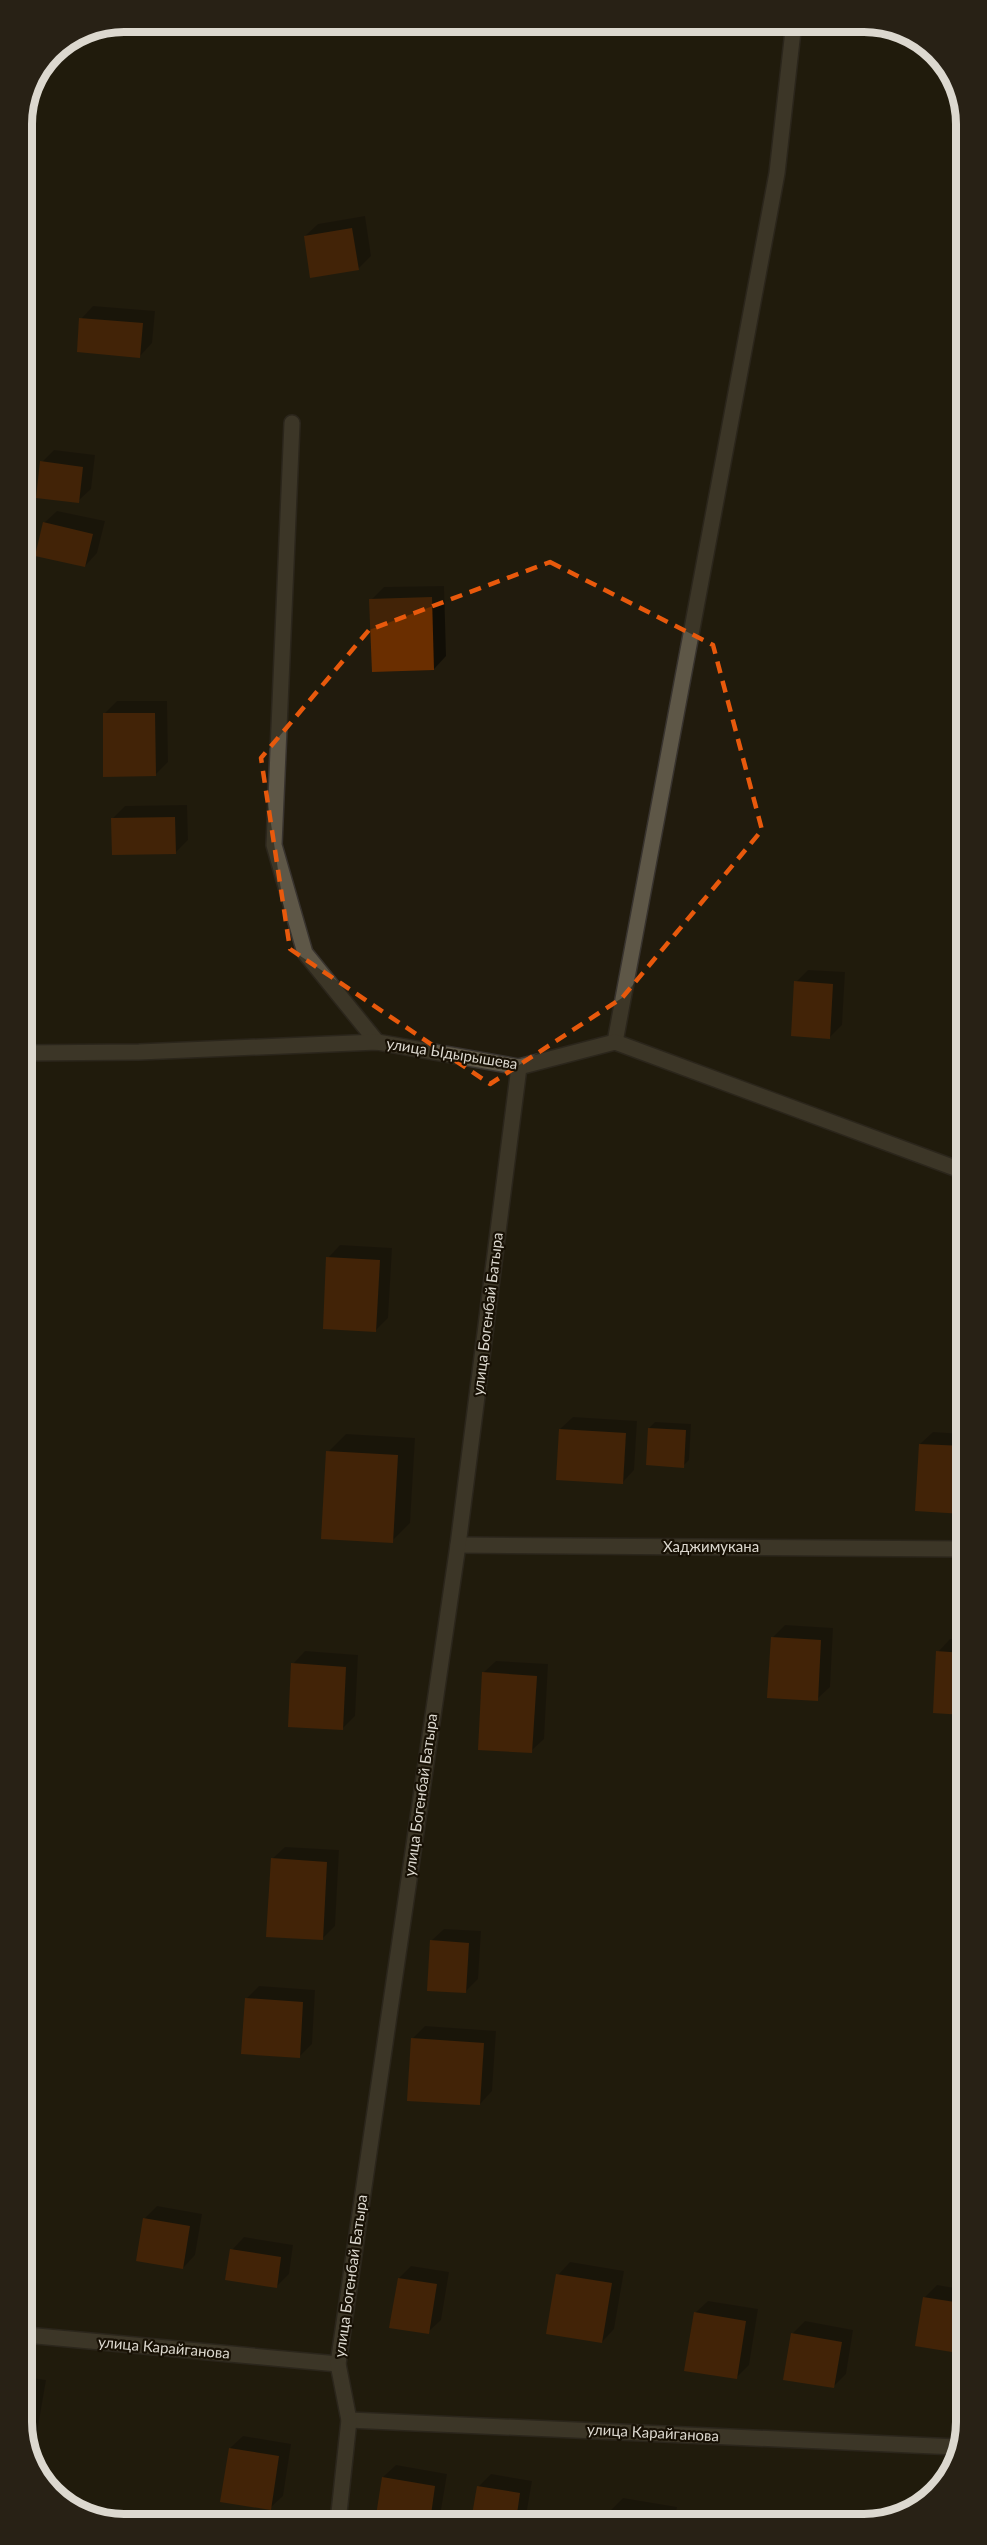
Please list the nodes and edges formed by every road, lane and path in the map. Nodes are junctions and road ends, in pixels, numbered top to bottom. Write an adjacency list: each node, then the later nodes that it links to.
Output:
1 (793, 32): 4 (street)
2 (292, 423): 3 (street)
3 (377, 1042): 5 (street, улица Ыдырышева); 6 (street, улица Ыдырышева)
4 (615, 1042): 6 (street, улица Ыдырышева); 7 (street)
5 (32, 1053)
6 (519, 1067): 8 (street, улица Богенбай Батыра)
7 (956, 1168)
8 (458, 1545): 9 (street, Хаджимукана); 11 (street, улица Богенбай Батыра)
9 (956, 1549)
10 (32, 2336): 11 (street, улица Карайганова)
11 (338, 2364): 12 (street, улица Богенбай Батыра)
12 (350, 2420): 13 (street, улица Карайганова); 14 (street, улица Богенбай Батыра)
13 (952, 2447)
14 (340, 2513)

